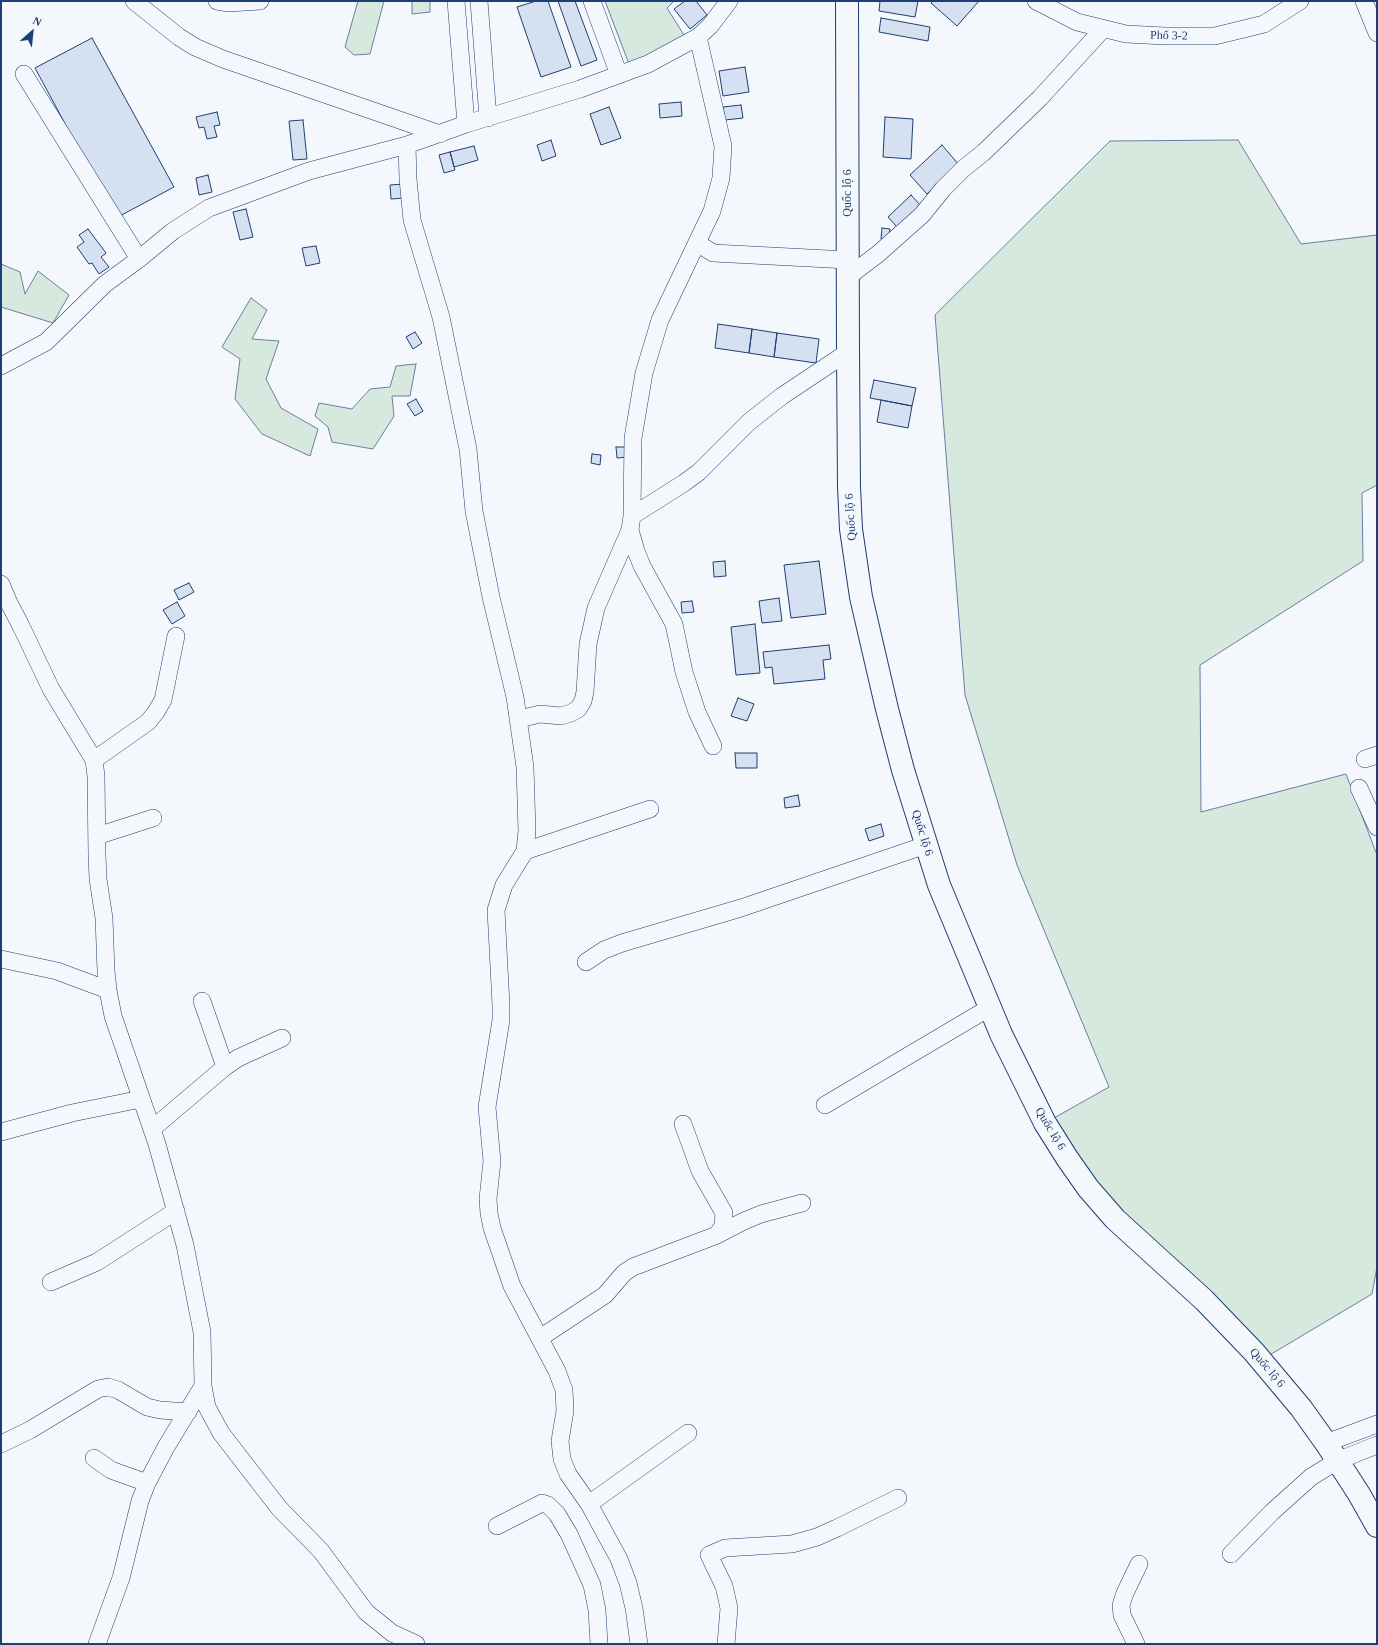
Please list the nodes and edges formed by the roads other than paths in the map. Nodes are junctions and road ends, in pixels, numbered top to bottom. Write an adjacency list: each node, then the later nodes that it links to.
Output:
1 (134, 1): 19 (street)
2 (218, 1): 3 (street)
3 (260, 1)
4 (479, 1): 17 (street)
5 (592, 1): 16 (street)
6 (729, 1): 14 (street)
7 (847, 1): 23 (highway, Quốc lộ 6)
8 (1036, 1): 12 (street, Phố 3-2)
9 (1300, 1): 12 (street, Phố 3-2)
10 (1364, 1): 13 (street)
11 (461, 2): 18 (street)
12 (1103, 29): 23 (street)
13 (1377, 33)
14 (698, 37): 16 (street); 21 (street)
15 (24, 74): 22 (street)
16 (619, 75): 17 (street)
17 (488, 118): 18 (street)
18 (466, 124): 19 (street)
19 (440, 134): 20 (street)
20 (407, 145): 22 (street); 29 (street)
21 (696, 243): 23 (street); 26 (street)
22 (139, 259): 25 (street)
23 (848, 268): 24 (highway, Quốc lộ 6)
24 (848, 352): 26 (street); 37 (highway, Quốc lộ 6)
25 (1, 366)
26 (631, 523): 29 (street); 30 (street)
27 (1, 584): 31 (street)
28 (176, 636): 31 (street)
29 (519, 719): 38 (street)
30 (713, 746)
31 (94, 760): 36 (street)
32 (1359, 788): 35 (street)
33 (650, 809): 38 (street)
34 (153, 818): 36 (street)
35 (1377, 827)
36 (97, 836): 41 (street)
37 (926, 845): 40 (street); 43 (highway, Quốc lộ 6)
38 (525, 851): 55 (street)
39 (1, 959): 41 (street)
40 (586, 962)
41 (108, 990): 46 (street)
42 (202, 1001): 45 (street)
43 (989, 1008): 47 (street); 62 (highway, Quốc lộ 6)
44 (282, 1038): 45 (street)
45 (225, 1067): 49 (street)
46 (141, 1099): 49 (street); 50 (street)
47 (825, 1106)
48 (683, 1124): 53 (street)
49 (152, 1129): 52 (street)
50 (1, 1132)
51 (802, 1203): 53 (street)
52 (176, 1211): 54 (street); 56 (street)
53 (717, 1235): 55 (street)
54 (51, 1282)
55 (540, 1338): 66 (street)
56 (203, 1386): 57 (street); 72 (street)
57 (188, 1412): 60 (street); 64 (street)
58 (1377, 1424): 62 (street)
59 (688, 1433): 66 (street)
60 (1, 1444)
61 (1377, 1445): 62 (street)
62 (1331, 1452): 68 (highway, Quốc lộ 6); 69 (street)
63 (94, 1458): 64 (street)
64 (147, 1484): 71 (street)
65 (898, 1498): 75 (street)
66 (589, 1504): 74 (street)
67 (497, 1526): 73 (street)
68 (1377, 1526)
69 (1231, 1554)
70 (1139, 1564): 76 (street)
71 (97, 1644)
72 (416, 1644)
73 (599, 1644)
74 (639, 1644)
75 (726, 1644)
76 (1136, 1644)

